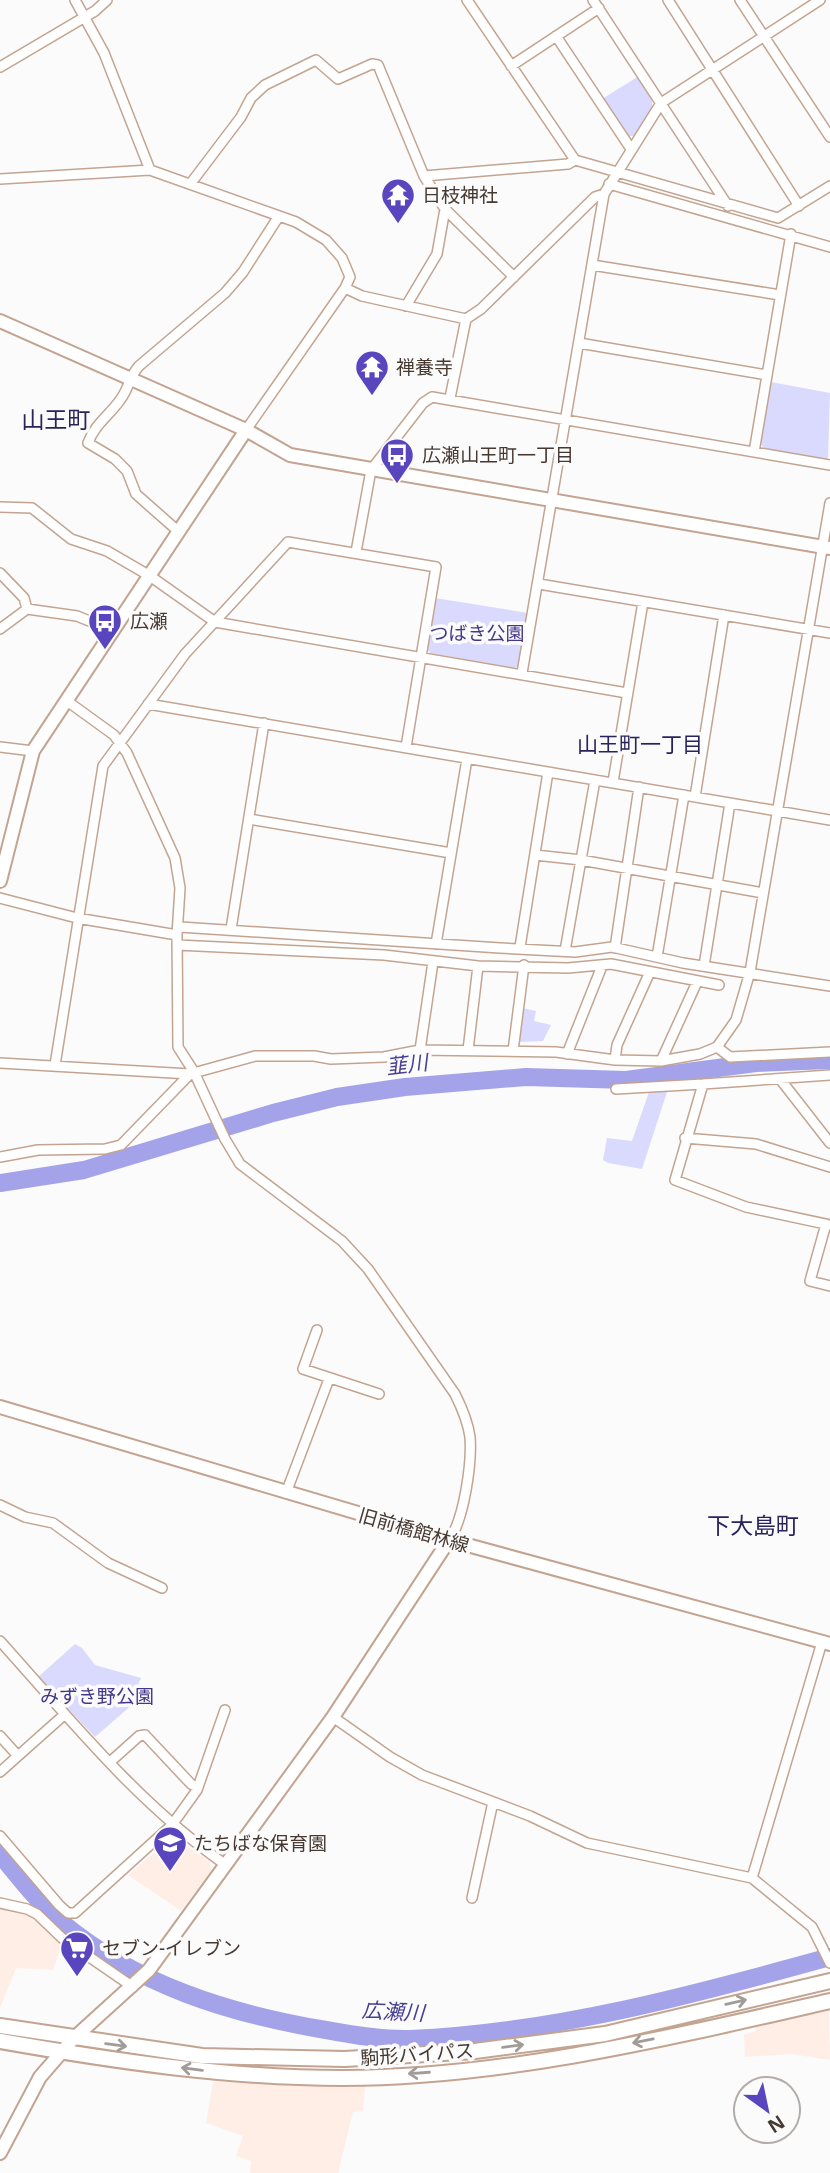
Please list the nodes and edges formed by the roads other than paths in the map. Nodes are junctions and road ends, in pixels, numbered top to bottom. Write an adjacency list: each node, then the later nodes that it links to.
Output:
1 (75, 0): 8 (street)
2 (107, 0): 8 (street)
3 (467, 0): 11 (street)
4 (668, 0): 13 (street)
5 (740, 0): 10 (street)
6 (820, 0): 10 (street)
7 (596, 4): 9 (street); 14 (street)
8 (86, 16): 12 (street); 18 (street)
9 (556, 36): 11 (street); 16 (street)
10 (764, 36): 13 (street); 15 (street)
11 (512, 66): 17 (street)
12 (0, 68)
13 (714, 69): 14 (street); 27 (street)
14 (662, 103): 16 (street); 26 (street)
15 (830, 137)
16 (631, 149): 19 (street)
17 (575, 160): 19 (street); 20 (street)
18 (150, 170): 21 (street); 22 (street)
19 (617, 172): 23 (street); 26 (street)
20 (424, 176): 22 (street); 28 (street)
21 (0, 179)
22 (191, 183): 29 (street)
23 (609, 184): 25 (street); 30 (street)
24 (830, 186): 27 (street)
25 (604, 194): 32 (street); 33 (street)
26 (728, 205): 27 (street)
27 (799, 205)
28 (445, 209): 33 (street); 36 (street)
29 (279, 216): 34 (street); 41 (street)
30 (791, 234): 31 (street); 35 (street)
31 (830, 247)
32 (593, 265): 35 (street); 39 (street)
33 (514, 277): 37 (street)
34 (345, 288): 36 (street); 44 (street)
35 (780, 295): 40 (street)
36 (406, 306): 37 (street)
37 (466, 319): 42 (street)
38 (0, 321): 41 (street)
39 (579, 343): 40 (street); 43 (street)
40 (767, 375): 45 (street)
41 (129, 377): 44 (street); 51 (street)
42 (450, 398): 43 (street); 47 (street)
43 (566, 419): 45 (street); 48 (street)
44 (246, 430): 47 (street); 51 (street)
45 (754, 452): 46 (street)
46 (830, 465)
47 (371, 470): 48 (street); 53 (street)
48 (551, 500): 52 (street); 56 (street)
49 (830, 503): 52 (street)
50 (0, 509): 55 (street)
51 (179, 532): 55 (street)
52 (827, 547): 62 (street)
53 (356, 552): 60 (street); 65 (street)
54 (0, 573): 58 (street)
55 (150, 576): 60 (street); 63 (street)
56 (539, 584): 57 (street); 66 (street)
57 (642, 602): 59 (street); 67 (street)
58 (27, 609): 61 (street); 63 (street)
59 (724, 615): 62 (street); 81 (street)
60 (215, 622): 65 (street); 69 (street)
61 (0, 629)
62 (810, 629): 64 (street); 83 (street)
63 (114, 631): 68 (street)
64 (830, 633)
65 (420, 656): 66 (street); 73 (street)
66 (522, 673): 67 (street)
67 (627, 693): 78 (street)
68 (66, 701): 71 (street); 74 (street)
69 (148, 704): 70 (street); 71 (street)
70 (264, 723): 73 (street); 84 (street)
71 (119, 743): 96 (street); 98 (street)
72 (0, 747): 74 (street)
73 (406, 747): 75 (street)
74 (33, 751): 86 (street)
75 (467, 759): 76 (street); 87 (street)
76 (548, 772): 77 (street); 88 (street)
77 (595, 780): 78 (street); 89 (street)
78 (613, 782): 79 (street)
79 (639, 787): 80 (street); 90 (street)
80 (684, 794): 81 (street); 91 (street)
81 (695, 797): 82 (street)
82 (730, 803): 83 (street); 93 (street)
83 (778, 811): 85 (street); 94 (street)
84 (249, 819): 87 (street); 97 (street)
85 (830, 820)
86 (4, 844): 92 (street)
87 (451, 853): 99 (street)
88 (535, 855): 89 (street); 100 (street)
89 (581, 860): 90 (street); 102 (street)
90 (625, 868): 91 (street); 101 (street)
91 (671, 876): 93 (street); 103 (street)
92 (0, 881)
93 (716, 884): 94 (street); 106 (street)
94 (763, 893): 109 (street)
95 (0, 898): 96 (street)
96 (77, 918): 98 (street); 123 (street)
97 (231, 929): 98 (street); 99 (street)
98 (178, 935): 104 (street); 124 (street)
99 (436, 944): 100 (street)
100 (520, 947): 102 (street)
101 (615, 948): 102 (street); 103 (street)
102 (565, 951)
103 (657, 957): 106 (street)
104 (433, 962): 107 (street); 115 (street)
105 (524, 965): 107 (street); 108 (street); 117 (street)
106 (704, 965): 109 (street)
107 (478, 966): 116 (street)
108 (602, 967): 110 (street); 119 (street)
109 (750, 972): 113 (street); 114 (street)
110 (649, 974): 111 (street); 120 (street)
111 (697, 982): 112 (street); 121 (street)
112 (719, 985)
113 (830, 986)
114 (717, 1047): 118 (street); 121 (street)
115 (420, 1050): 116 (street); 124 (street)
116 (468, 1050): 117 (street)
117 (513, 1051): 119 (street)
118 (830, 1052)
119 (568, 1054): 120 (street)
120 (615, 1060): 121 (street)
121 (661, 1061)
122 (0, 1063): 123 (street)
123 (55, 1065): 124 (street)
124 (192, 1073): 131 (street); 141 (street)
125 (830, 1075): 126 (street)
126 (780, 1079): 127 (street); 130 (street)
127 (703, 1084): 128 (street); 129 (street)
128 (616, 1088)
129 (685, 1138): 132 (street); 133 (street)
130 (830, 1143)
131 (0, 1157)
132 (830, 1167)
133 (828, 1225): 134 (street)
134 (830, 1286)
135 (317, 1330): 136 (street)
136 (329, 1379): 137 (street); 139 (street)
137 (379, 1394)
138 (0, 1407): 139 (street, 旧前橋館林線)
139 (286, 1493): 141 (street, 旧前橋館林線)
140 (0, 1505): 142 (street)
141 (449, 1540): 144 (street, 旧前橋館林線); 147 (street)
142 (162, 1588)
143 (0, 1641): 146 (street)
144 (826, 1643): 157 (street)
145 (225, 1710): 152 (street)
146 (64, 1715): 149 (street); 150 (street)
147 (334, 1717): 153 (street); 156 (street)
148 (0, 1736): 149 (street)
149 (18, 1756): 151 (street)
150 (110, 1762): 152 (street); 154 (street)
151 (0, 1772)
152 (198, 1787): 154 (street)
153 (493, 1802): 157 (street); 158 (street)
154 (172, 1825): 155 (street); 156 (street)
155 (0, 1836)
156 (226, 1865): 162 (street)
157 (752, 1878): 160 (street)
158 (472, 1898)
159 (0, 1903): 162 (street)
160 (830, 1963)
161 (830, 1981): 165 (main road, 駒形バイパス, one-way to 161)
162 (135, 1984): 165 (street)
163 (830, 2001): 167 (main road, 駒形バイパス, one-way to 167)
164 (0, 2026): 165 (main road, 駒形バイパス)
165 (73, 2039): 167 (street)
166 (0, 2041): 167 (main road, 駒形バイパス)
167 (63, 2052): 168 (street)
168 (5, 2129): 169 (street)
169 (0, 2153)

